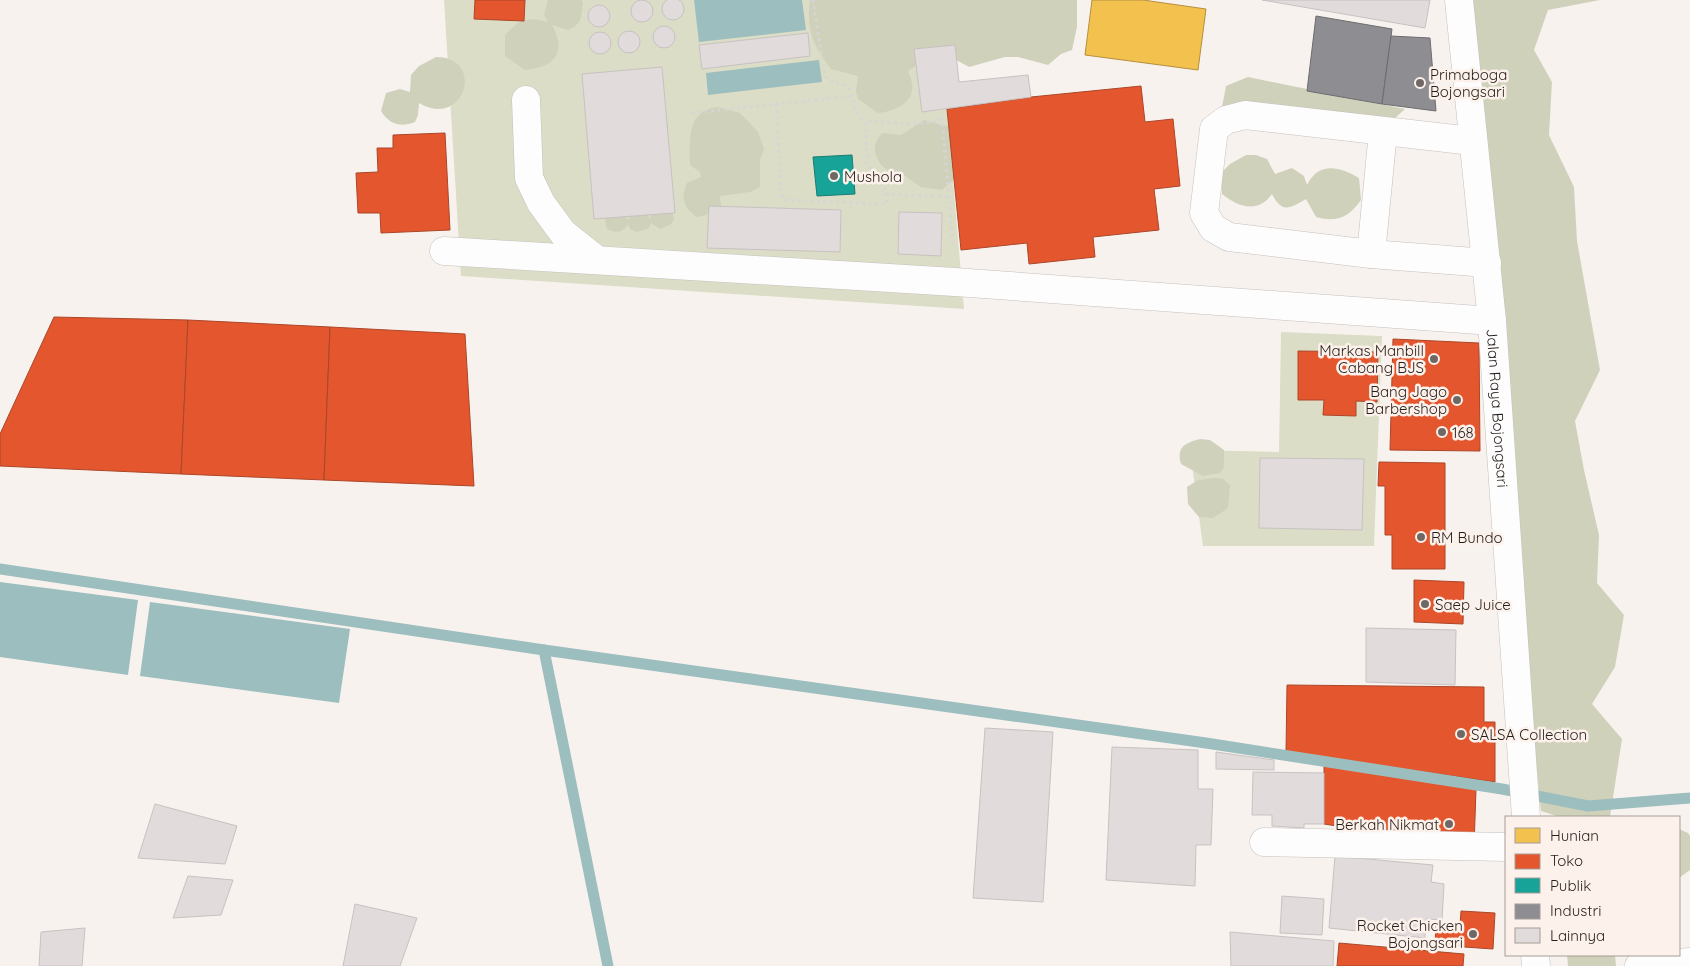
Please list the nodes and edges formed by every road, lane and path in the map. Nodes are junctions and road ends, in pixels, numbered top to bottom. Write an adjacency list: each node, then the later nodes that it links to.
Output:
1 (813, 0): 3 (path)
2 (1459, 0): 9 (main road, Jalan Raya Bojongsari)
3 (853, 96): 5 (path); 7 (path)
4 (526, 100): 14 (main road)
5 (777, 104): 6 (path); 10 (path)
6 (692, 113)
7 (866, 121): 10 (path); 11 (path)
8 (1383, 132): 9 (main road); 13 (main road); 13 (main road)
9 (1472, 141): 15 (main road, Jalan Raya Bojongsari)
10 (886, 194): 11 (path)
11 (950, 197): 16 (path)
12 (444, 251): 14 (main road)
13 (1371, 254): 15 (main road)
14 (598, 260): 16 (main road)
15 (1487, 263): 17 (main road, Jalan Raya Bojongsari)
16 (955, 282): 17 (main road)
17 (1492, 321): 18 (main road, Jalan Raya Bojongsari)
18 (1526, 816)
19 (1264, 842): 20 (main road)
20 (1505, 847)
21 (1690, 962): 22 (main road)
22 (1639, 966)

